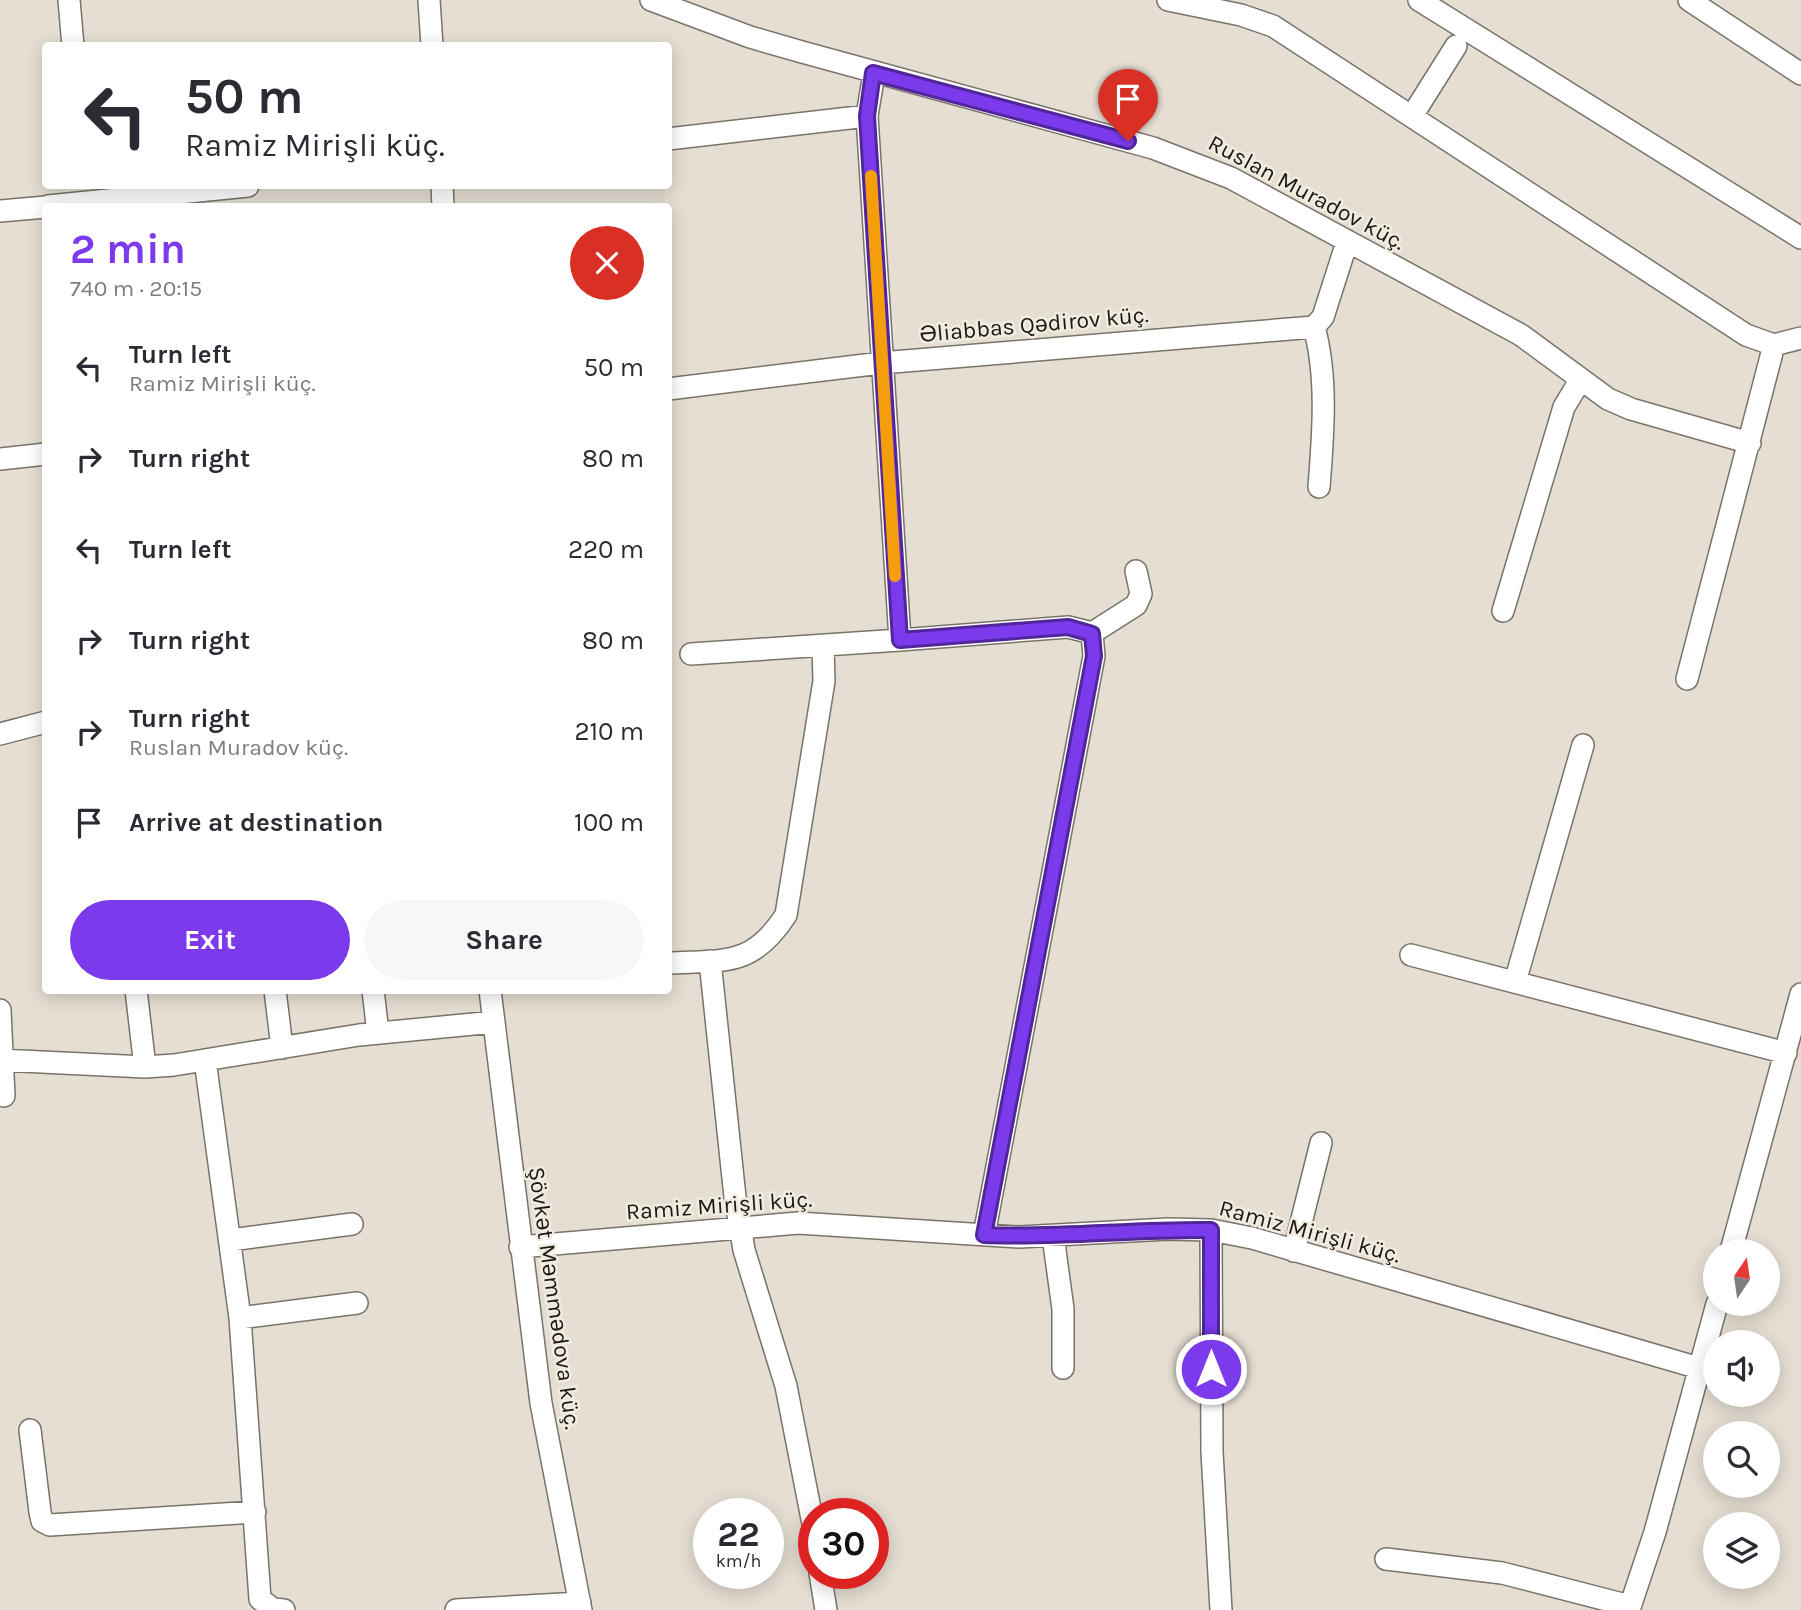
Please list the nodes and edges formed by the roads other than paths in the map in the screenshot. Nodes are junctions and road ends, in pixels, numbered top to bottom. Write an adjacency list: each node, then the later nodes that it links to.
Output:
1 (69, 0): 7 (street)
2 (429, 0): 8 (street)
3 (651, 0): 10 (street, Ruslan Muradov küç.)
4 (1168, 0): 13 (street)
5 (1419, 0): 20 (street)
6 (1689, 0): 11 (street)
7 (73, 42)
8 (432, 42)
9 (1456, 46): 13 (street)
10 (873, 73): 12 (street); 21 (street, Ruslan Muradov küç.)
11 (1801, 74)
12 (867, 116): 14 (street); 25 (street)
13 (1412, 116): 24 (street)
14 (672, 139)
15 (207, 189): 16 (street)
16 (85, 198): 17 (street)
17 (64, 203)
18 (42, 207): 19 (street)
19 (0, 211)
20 (1801, 238)
21 (1347, 243): 22 (street); 26 (street, Ruslan Muradov küç.)
22 (1314, 327): 25 (street, Əliabbas Qədirov küç.); 31 (street)
23 (1801, 338): 24 (street)
24 (1774, 345): 28 (street)
25 (881, 363): 27 (street, Əliabbas Qədirov küç.); 35 (street)
26 (1581, 379): 28 (street, Ruslan Muradov küç.); 33 (street)
27 (672, 389)
28 (1750, 443): 38 (street)
29 (42, 454): 30 (street)
30 (0, 459)
31 (1319, 487)
32 (1136, 572): 34 (street)
33 (1503, 611)
34 (1092, 634): 35 (street); 64 (street)
35 (900, 640): 36 (street)
36 (823, 646): 37 (street); 43 (street)
37 (691, 654)
38 (1686, 679)
39 (42, 723): 40 (street)
40 (0, 734)
41 (1583, 745): 45 (street)
42 (1411, 955): 45 (street)
43 (710, 961): 44 (street); 62 (street)
44 (672, 962)
45 (1515, 982): 55 (street)
46 (136, 994): 58 (street)
47 (275, 994): 54 (street)
48 (373, 994): 53 (street)
49 (490, 994): 52 (street, Şövkət Məmmədova küç.)
50 (1801, 994): 55 (street)
51 (0, 1010): 56 (street)
52 (494, 1022): 53 (street); 68 (street, Şövkət Məmmədova küç.)
53 (378, 1033): 54 (street)
54 (282, 1048): 57 (street)
55 (1786, 1053): 66 (street)
56 (1, 1060): 58 (street); 59 (street)
57 (205, 1060): 58 (street); 67 (street)
58 (145, 1067)
59 (4, 1096)
60 (1321, 1143): 69 (street)
61 (352, 1224): 67 (street)
62 (740, 1226): 64 (street, Ramiz Mirişli küç.); 68 (street, Ramiz Mirişli küç.); 76 (street)
63 (1211, 1230): 65 (street, Ramiz Mirişli küç.); 69 (street, Ramiz Mirişli küç.); 85 (street)
64 (984, 1235): 65 (street, Ramiz Mirişli küç.)
65 (1053, 1236): 73 (street)
66 (1734, 1239)
67 (231, 1240): 72 (street)
68 (520, 1247): 80 (street, Şövkət Məmmədova küç.)
69 (1294, 1251): 74 (street, Ramiz Mirişli küç.)
70 (357, 1303): 72 (street)
71 (1714, 1316): 74 (street)
72 (240, 1318): 77 (street)
73 (1063, 1368)
74 (1699, 1368): 81 (street)
75 (30, 1430): 77 (street)
76 (808, 1498)
77 (255, 1512): 82 (street)
78 (1386, 1559): 81 (street)
79 (823, 1589): 84 (street)
80 (581, 1606): 83 (street)
81 (1629, 1608)
82 (284, 1610)
83 (456, 1610)
84 (826, 1610)
85 (1221, 1610)

